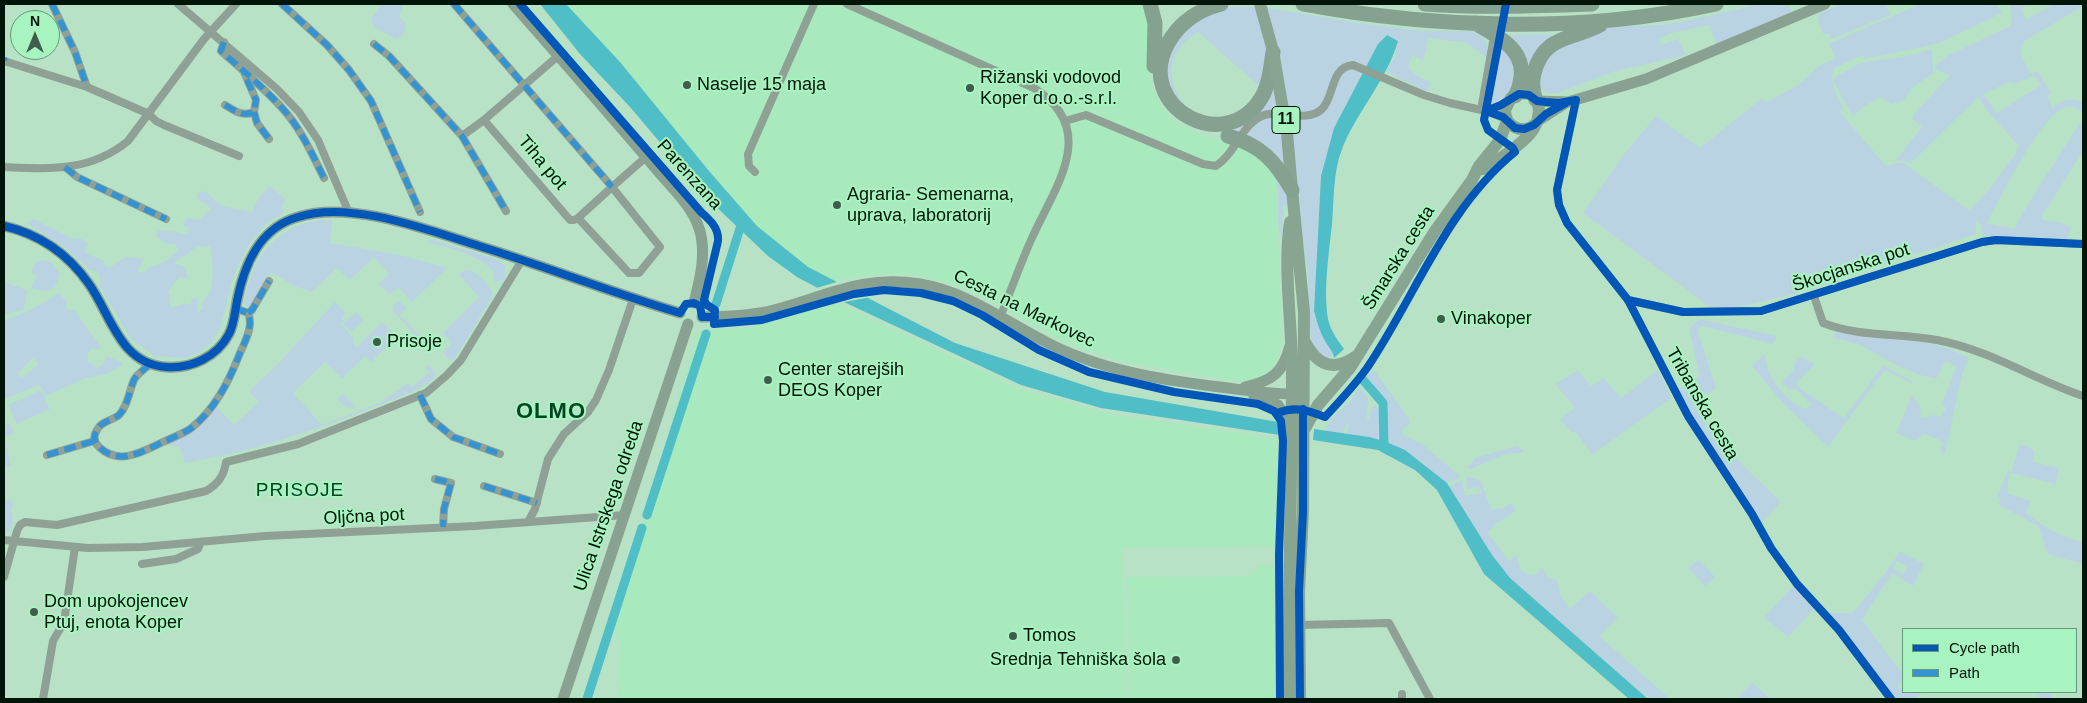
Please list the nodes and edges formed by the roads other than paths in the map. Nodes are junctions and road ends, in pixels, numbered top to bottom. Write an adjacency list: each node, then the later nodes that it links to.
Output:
1 (52, 4): 28 (street)
2 (178, 4): 19 (street)
3 (236, 4): 19 (street)
4 (282, 4): 55 (street)
5 (454, 4): 27 (street)
6 (512, 4): 24 (street)
7 (814, 4): 49 (street)
8 (847, 4): 38 (street)
9 (1150, 4): 41 (highway)
10 (1221, 4): 41 (highway)
11 (1260, 4): 23 (main road, 11)
12 (1304, 4): 18 (highway)
13 (1425, 4): 14 (highway)
14 (1592, 4)
15 (1716, 4): 17 (highway)
16 (1825, 4): 31 (street)
17 (1608, 20): 18 (highway); 30 (highway)
18 (1474, 23): 29 (highway)
19 (210, 32): 20 (street); 35 (street)
20 (224, 42): 26 (street); 56 (street)
21 (1493, 42): 33 (street)
22 (374, 44): 42 (street)
23 (1273, 51): 41 (highway); 53 (main road, 11, bridge)
24 (558, 56): 27 (street); 45 (street)
25 (4, 60): 28 (street)
26 (243, 70): 34 (street); 50 (street)
27 (525, 86): 36 (street); 52 (street)
28 (88, 87): 35 (street)
29 (1512, 98): 30 (main road); 33 (street); 37 (main road)
30 (1537, 100): 31 (street); 39 (main road)
31 (1572, 101): 39 (street); 64 (street, Tribanska cesta)
32 (225, 104): 34 (street)
33 (1483, 110): 37 (street); 41 (street)
34 (254, 112): 43 (street)
35 (149, 114): 44 (street); 47 (street)
36 (484, 120): 42 (street); 57 (street, Tiha pot)
37 (1507, 120): 40 (main road); 51 (main road)
38 (1065, 121): 41 (street); 70 (street)
39 (1537, 121): 40 (main road); 48 (main road)
40 (1521, 129): 48 (main road)
41 (1229, 134): 53 (highway, bridge)
42 (462, 136): 54 (street)
43 (269, 139)
44 (239, 156)
45 (646, 157): 52 (street); 66 (street)
46 (4, 167): 47 (street)
47 (65, 167): 58 (street)
48 (1483, 169): 51 (main road)
49 (755, 172)
50 (324, 178)
51 (1472, 180): 74 (main road, Šmarska cesta)
52 (612, 187): 57 (street); 57 (street)
53 (1293, 198): 73 (main road, 11)
54 (506, 211)
55 (420, 212)
56 (349, 213): 61 (street); 67 (street)
57 (578, 218)
58 (166, 219)
59 (4, 226): 75 (street)
60 (2083, 244): 63 (street, Škocjanska pot)
61 (522, 260): 69 (street); 79 (street)
62 (269, 281): 68 (street)
63 (1814, 296): 64 (street, Škocjanska pot); 80 (street)
64 (1628, 300): 103 (street, Tribanska cesta)
65 (632, 302): 87 (street)
66 (694, 303): 69 (street); 71 (street)
67 (236, 308): 68 (street); 75 (street)
68 (248, 313): 82 (street)
69 (680, 313): 72 (street)
70 (1001, 315): 71 (street, Cesta na Markovec); 77 (street, Cesta na Markovec)
71 (702, 317): 72 (street)
72 (688, 324): 88 (street, Ulica Istrskega odreda)
73 (1298, 340): 74 (main road); 77 (street); 78 (main road, 11)
74 (1358, 356): 76 (main road, Šmarska cesta)
75 (150, 364): 82 (street)
76 (1342, 377): 78 (main road); 81 (main road, Šmarska cesta)
77 (1236, 389): 78 (street, Cesta na Markovec); 81 (street)
78 (1298, 394): 81 (main road, 11)
79 (420, 395): 83 (street); 92 (street)
80 (2083, 396)
81 (1297, 430): 97 (main road, 11); 100 (main road, 11)
82 (94, 441): 84 (street)
83 (500, 454)
84 (47, 455)
85 (435, 479): 90 (street)
86 (484, 486): 87 (street)
87 (537, 503): 89 (street)
88 (625, 515): 89 (street, Oljčna pot); 99 (street, Ulica Istrskega odreda)
89 (528, 522): 90 (street, Oljčna pot)
90 (443, 527): 93 (street, Oljčna pot)
91 (4, 540): 92 (street, Oljčna pot)
92 (15, 542): 94 (street, Oljčna pot); 96 (street)
93 (201, 542): 94 (street, Oljčna pot); 95 (street)
94 (75, 547): 98 (street)
95 (142, 564)
96 (4, 577)
97 (1298, 625): 101 (main road, 11); 102 (street)
98 (42, 699)
99 (562, 699)
100 (1289, 699)
101 (1300, 699)
102 (1430, 699)
103 (1891, 699)

